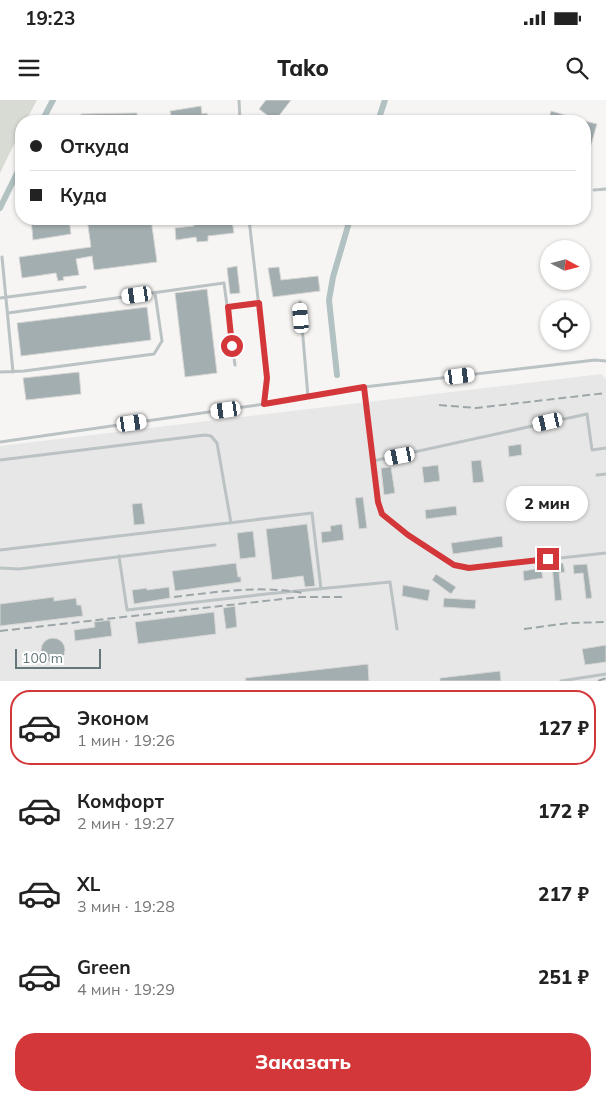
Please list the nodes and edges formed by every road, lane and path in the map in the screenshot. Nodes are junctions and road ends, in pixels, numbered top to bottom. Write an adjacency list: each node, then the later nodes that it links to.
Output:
1 (239, 100): 2 (lane)
2 (240, 115)
3 (606, 189): 4 (lane)
4 (594, 190)
5 (250, 225): 12 (lane)
6 (2, 257): 10 (lane)
7 (85, 288): 10 (lane)
8 (155, 292): 13 (lane); 14 (lane); 18 (lane)
9 (0, 298): 10 (lane)
10 (6, 298): 14 (lane)
11 (300, 302): 20 (lane)
12 (259, 303): 13 (lane); 21 (lane)
13 (228, 307): 16 (lane)
14 (8, 313): 18 (lane)
15 (606, 361): 19 (lane)
16 (235, 365)
17 (0, 372): 18 (lane)
18 (13, 372)
19 (364, 387): 20 (lane); 25 (lane)
20 (308, 397): 21 (lane)
21 (264, 404): 22 (lane)
22 (0, 442)
23 (606, 448): 25 (lane)
24 (0, 460): 28 (lane)
25 (373, 461): 31 (lane)
26 (606, 474): 27 (lane)
27 (597, 475)
28 (231, 523): 30 (lane); 34 (lane)
29 (215, 545): 32 (lane)
30 (0, 550)
31 (606, 553)
32 (119, 556): 33 (lane); 34 (lane)
33 (0, 568)
34 (321, 589): 35 (lane)
35 (397, 629)
36 (606, 674): 37 (lane)
37 (561, 681)

